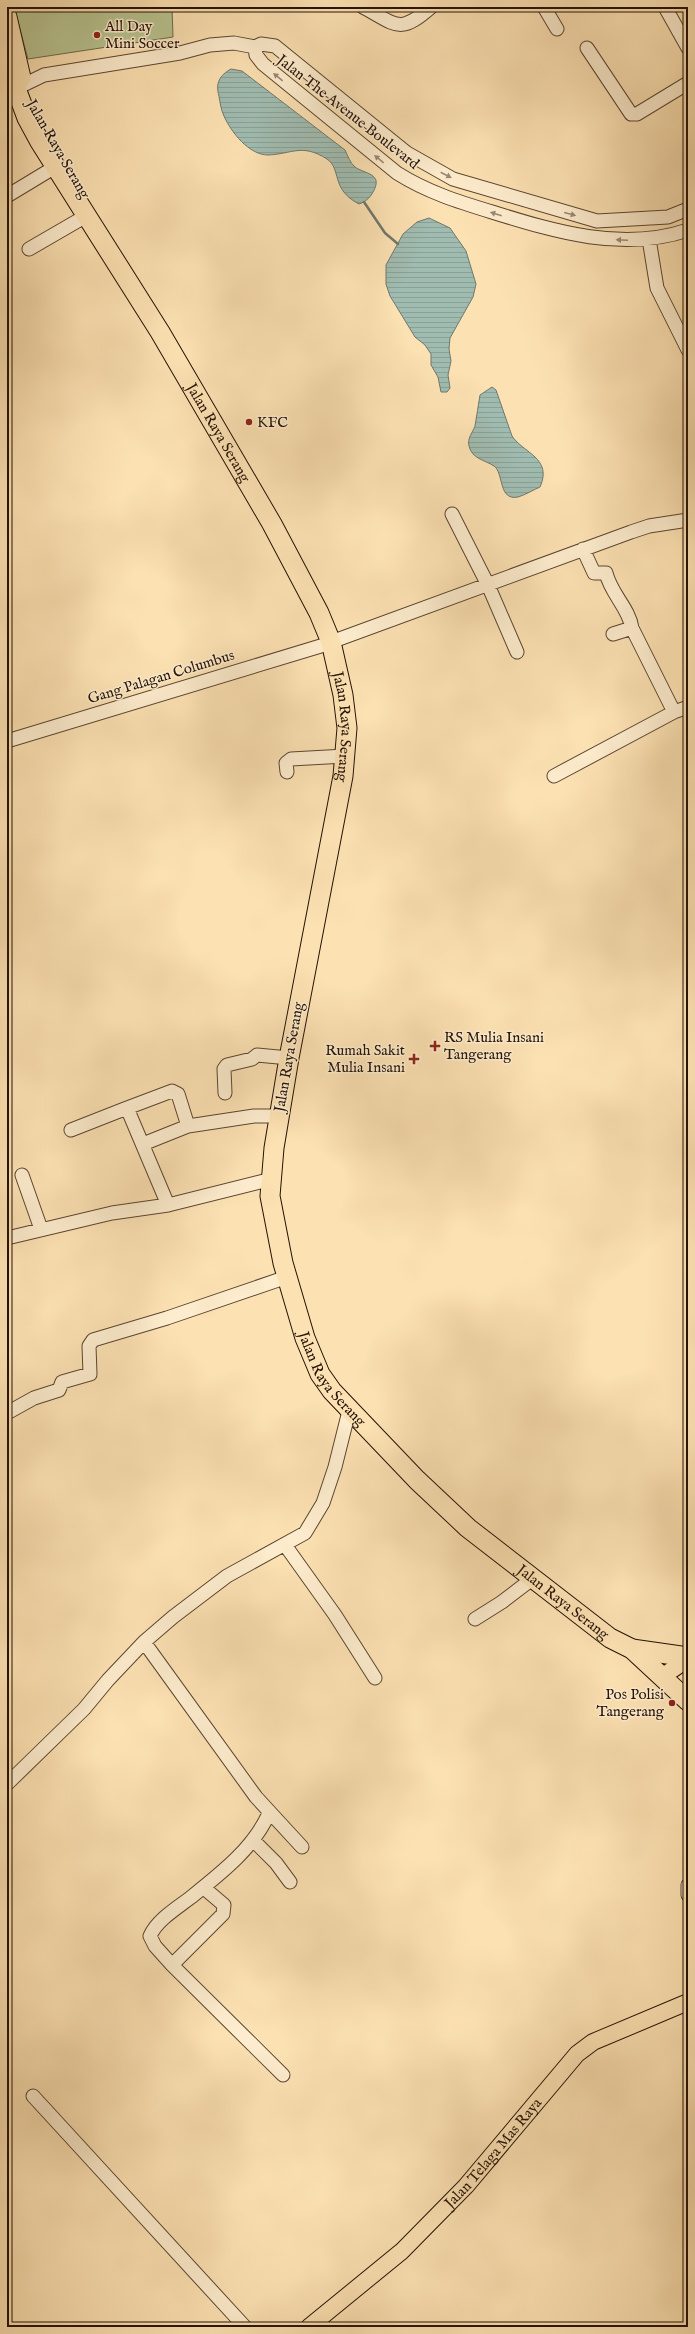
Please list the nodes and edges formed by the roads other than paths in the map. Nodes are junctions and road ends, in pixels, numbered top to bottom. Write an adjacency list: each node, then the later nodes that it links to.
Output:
1 (364, 7): 2 (street)
2 (431, 7)
3 (544, 7): 6 (street)
4 (665, 7): 9 (street)
5 (7, 17): 12 (highway, Jalan Raya Serang)
6 (557, 29)
7 (256, 47): 12 (street, Jalan The Avenue Boulevard); 17 (street, Jalan The Avenue Boulevard, one-way to 17); 19 (street, Jalan The Avenue Boulevard, one-way to 7)
8 (587, 48): 11 (street)
9 (688, 48)
10 (7, 64): 12 (highway, Jalan Raya Serang)
11 (688, 83)
12 (19, 88): 13 (highway, Jalan Raya Serang); 22 (highway, Jalan Raya Serang)
13 (55, 167): 14 (street); 16 (highway, Jalan Raya Serang)
14 (7, 196)
15 (688, 209): 17 (street, Jalan The Avenue Boulevard)
16 (86, 216): 21 (street); 22 (highway, Jalan Raya Serang)
17 (598, 221): 19 (street)
18 (688, 230): 20 (street, Jalan The Avenue Boulevard)
19 (595, 239): 20 (street, Jalan The Avenue Boulevard, one-way to 19)
20 (649, 239): 23 (street)
21 (30, 249)
22 (137, 294): 30 (highway, Jalan Raya Serang)
23 (688, 350)
24 (452, 514): 27 (street)
25 (688, 520): 26 (street, Gang Palagan Columbus)
26 (583, 548): 27 (street, Gang Palagan Columbus); 28 (street)
27 (488, 585): 30 (street, Gang Palagan Columbus); 31 (street)
28 (632, 628): 29 (street); 33 (street)
29 (613, 634)
30 (328, 644): 34 (street, Gang Palagan Columbus); 35 (highway, Jalan Raya Serang)
31 (517, 652)
32 (688, 707): 33 (street)
33 (674, 712): 37 (street)
34 (7, 741)
35 (345, 756): 36 (street); 38 (highway, Jalan Raya Serang)
36 (287, 772)
37 (554, 776)
38 (288, 1058): 39 (street); 41 (highway, Jalan Raya Serang)
39 (225, 1093)
40 (127, 1108): 42 (street); 43 (street); 44 (street)
41 (279, 1116): 42 (street); 46 (highway, Jalan Raya Serang)
42 (188, 1126): 44 (street)
43 (71, 1130)
44 (143, 1144): 47 (street)
45 (22, 1175): 48 (street)
46 (272, 1180): 47 (street); 50 (highway, Jalan Raya Serang)
47 (168, 1205): 48 (street)
48 (41, 1229): 49 (street)
49 (7, 1238)
50 (287, 1277): 51 (highway, Jalan Raya Serang); 52 (street)
51 (349, 1411): 53 (street); 54 (highway, Jalan Raya Serang)
52 (7, 1413)
53 (285, 1545): 56 (street); 60 (street)
54 (532, 1579): 55 (street); 57 (highway, Jalan Raya Serang)
55 (475, 1618)
56 (144, 1642): 62 (street); 63 (street)
57 (632, 1649): 58 (highway); 59 (highway, Jalan Raya Serang)
58 (688, 1658): 59 (main road)
59 (663, 1676): 61 (highway, Jalan Raya Serang)
60 (375, 1678)
61 (685, 1694)
62 (7, 1784)
63 (269, 1813): 64 (street); 65 (street)
64 (254, 1841): 66 (street); 68 (street)
65 (302, 1847)
66 (290, 1882)
67 (688, 1885): 69 (street)
68 (204, 1888): 70 (street); 70 (street)
69 (688, 1895)
70 (172, 1965): 72 (street)
71 (688, 2002): 75 (main road, Jalan Telaga Mas Raya)
72 (283, 2075)
73 (33, 2096): 74 (street)
74 (245, 2327)
75 (309, 2327)

